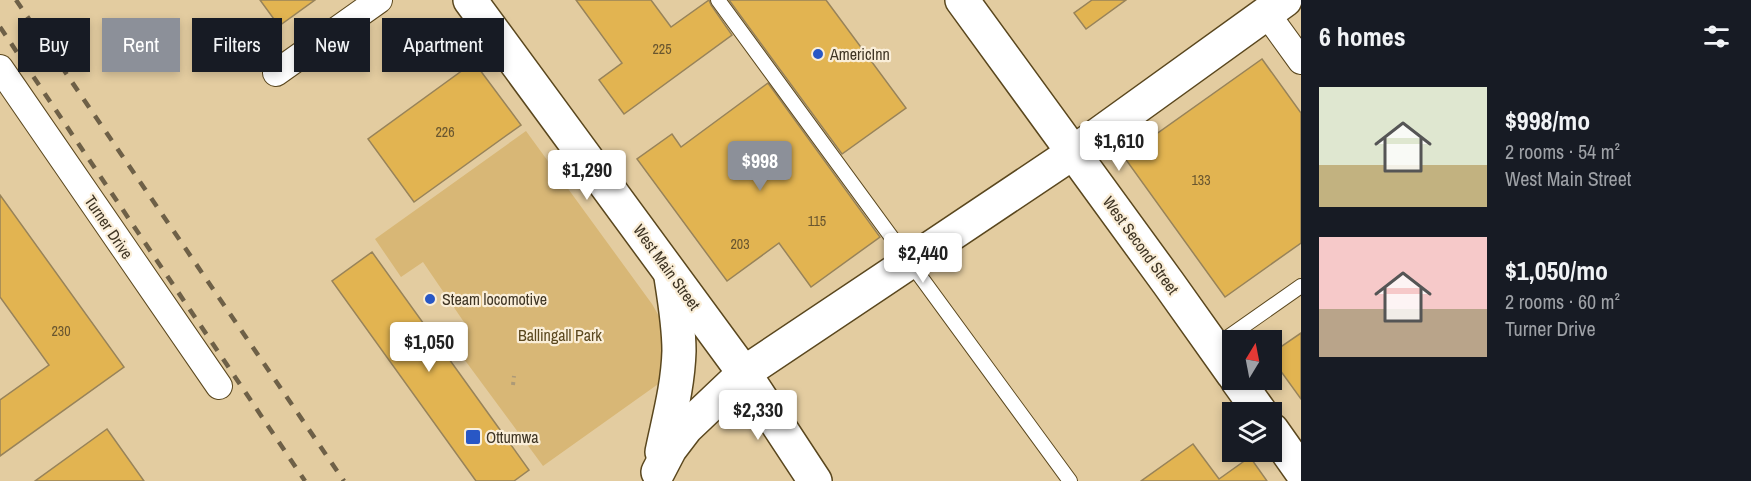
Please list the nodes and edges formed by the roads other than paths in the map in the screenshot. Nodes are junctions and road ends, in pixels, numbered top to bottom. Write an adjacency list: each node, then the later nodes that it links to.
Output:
1 (380, 0): 8 (street)
2 (470, 0): 11 (main road, West Main Street)
3 (718, 0): 10 (lane)
4 (962, 0): 9 (main road, West Second Street)
5 (1276, 7): 6 (street); 9 (main road)
6 (1301, 61)
7 (0, 68): 16 (street, Turner Drive)
8 (276, 73)
9 (1074, 152): 10 (main road); 13 (main road, West Second Street)
10 (910, 262): 15 (main road); 21 (lane)
11 (670, 273): 15 (main road, West Main Street); 19 (main road)
12 (1301, 286): 13 (lane)
13 (1214, 347): 14 (main road, West Second Street)
14 (1222, 358)
15 (744, 373): 19 (main road); 20 (main road, West Main Street)
16 (219, 386)
17 (1282, 444): 18 (main road)
18 (1301, 471)
19 (657, 477)
20 (815, 481)
21 (1070, 481)

